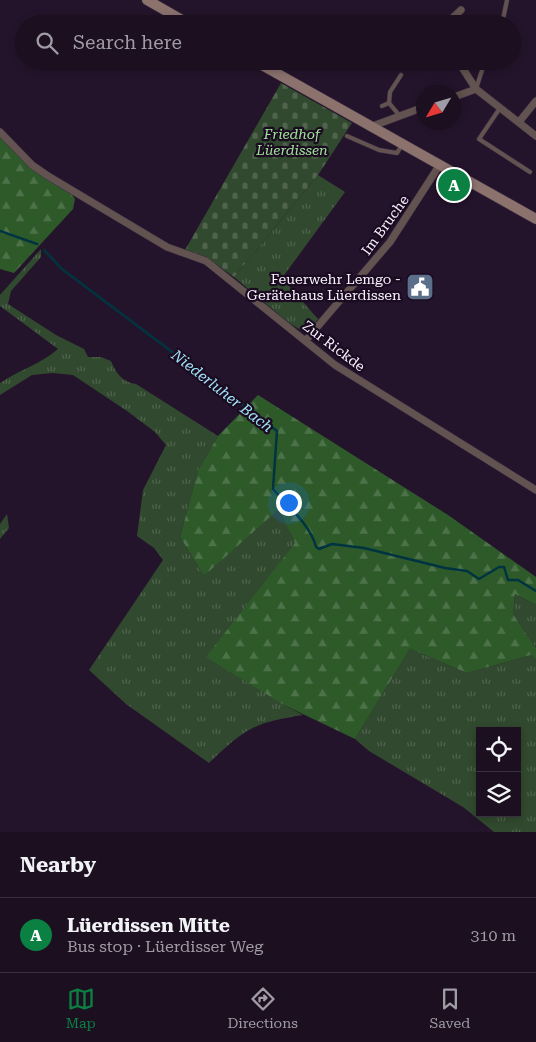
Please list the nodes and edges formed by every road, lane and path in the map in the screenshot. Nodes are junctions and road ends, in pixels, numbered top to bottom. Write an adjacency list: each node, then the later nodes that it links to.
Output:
1 (147, 0): 4 (main road)
2 (506, 0): 6 (lane)
3 (461, 10): 5 (street)
4 (173, 15)
5 (456, 15)
6 (504, 15)
7 (271, 70): 20 (main road)
8 (464, 70): 11 (street)
9 (482, 70): 11 (lane)
10 (401, 75): 14 (lane)
11 (476, 89): 12 (street); 16 (street)
12 (461, 94)
13 (536, 101): 19 (street)
14 (389, 103): 15 (lane); 18 (lane)
15 (382, 106)
16 (501, 107): 19 (street); 26 (lane)
17 (416, 110): 18 (street)
18 (399, 115): 20 (street)
19 (519, 122): 23 (street)
20 (370, 127): 24 (main road)
21 (0, 132): 28 (street, Zur Rickde)
22 (347, 136): 24 (lane)
23 (536, 136)
24 (402, 145): 25 (main road)
25 (439, 166): 27 (main road); 28 (street, Im Bruche)
26 (530, 172)
27 (536, 219)
28 (306, 340): 29 (street, Zur Rickde)
29 (536, 490)

